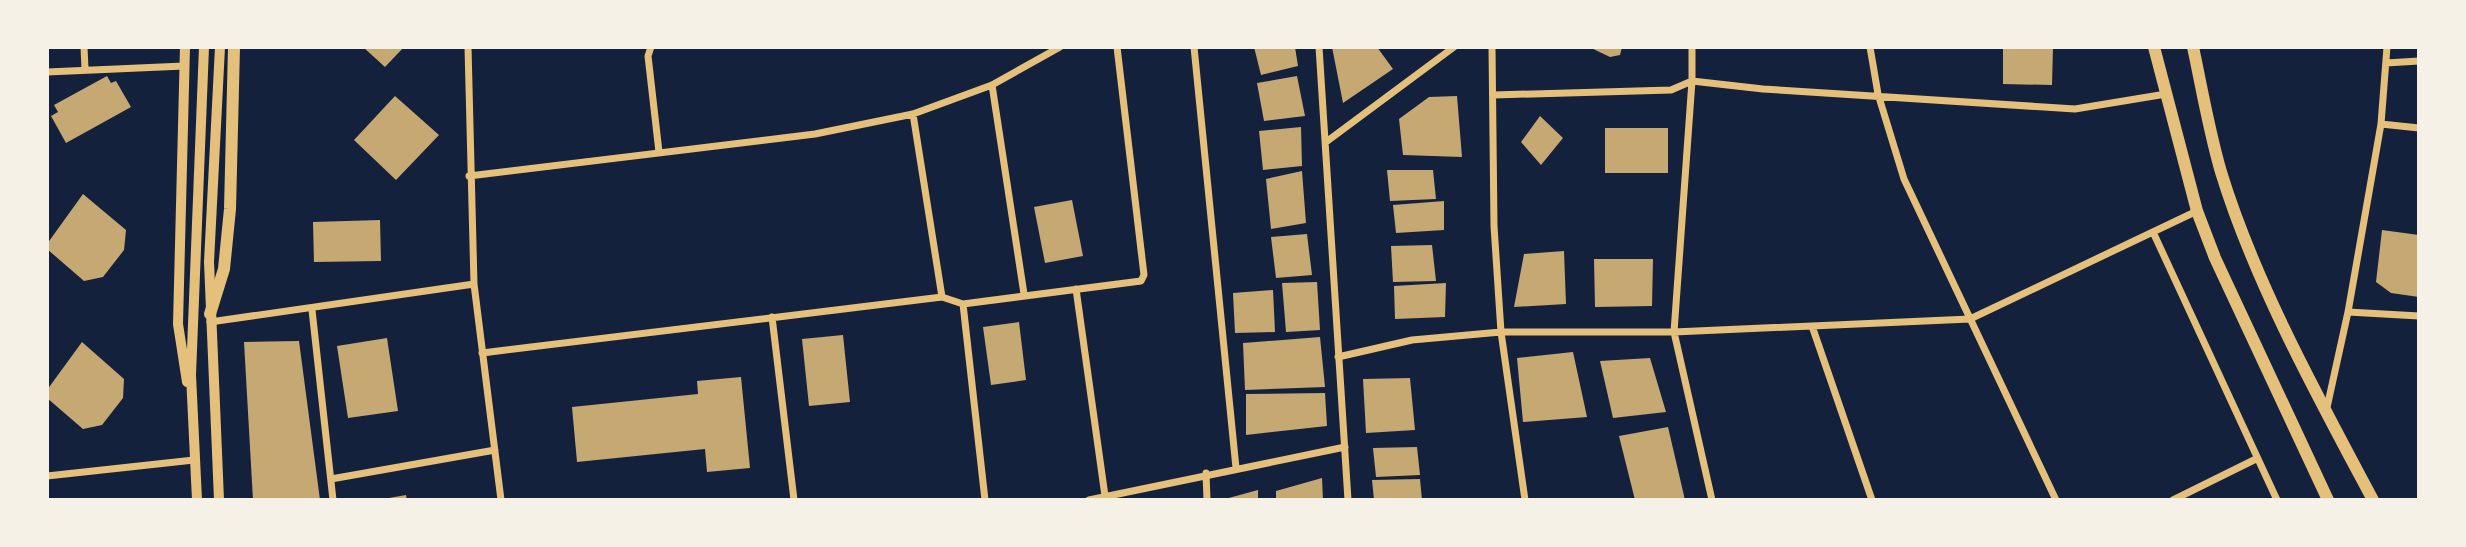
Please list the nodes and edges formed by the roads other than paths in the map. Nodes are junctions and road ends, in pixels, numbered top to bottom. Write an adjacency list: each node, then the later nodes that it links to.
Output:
1 (84, 47): 23 (street)
2 (185, 47): 22 (street)
3 (204, 47): 55 (street)
4 (220, 47): 47 (street)
5 (234, 47): 47 (main road)
6 (468, 47): 35 (street)
7 (651, 47): 34 (street)
8 (1060, 47): 19 (street)
9 (1117, 47): 39 (street)
10 (1194, 47): 60 (street)
11 (1319, 47): 33 (street)
12 (1454, 47): 33 (street)
13 (1492, 47): 29 (street)
14 (1692, 47): 25 (street)
15 (1870, 47): 27 (street)
16 (2154, 47): 28 (main road)
17 (2193, 47): 54 (main road)
18 (2387, 47): 21 (street)
19 (1044, 51): 26 (street)
20 (2419, 61): 21 (street)
21 (2386, 63): 31 (street)
22 (184, 66): 23 (street); 55 (street)
23 (85, 69): 24 (street)
24 (47, 72)
25 (1692, 81): 27 (street); 29 (street); 51 (street)
26 (992, 85): 30 (street); 40 (street)
27 (1878, 94): 28 (street); 48 (street)
28 (2166, 94): 36 (main road)
29 (1493, 95): 50 (street)
30 (913, 114): 34 (street); 41 (street)
31 (2381, 124): 32 (street); 44 (street)
32 (2419, 128)
33 (1326, 142): 53 (street)
34 (659, 152): 35 (street)
35 (469, 176): 38 (street)
36 (2197, 211): 37 (street); 80 (main road)
37 (2154, 232): 48 (street); 58 (street)
38 (474, 284): 43 (street); 52 (street)
39 (1076, 289): 40 (street); 64 (street)
40 (1024, 294): 42 (street)
41 (942, 297): 42 (street); 46 (street)
42 (964, 304): 70 (street)
43 (312, 310): 47 (street); 63 (street)
44 (2348, 312): 45 (street); 54 (street)
45 (2419, 316)
46 (772, 317): 52 (street); 69 (street)
47 (210, 318): 66 (street)
48 (1970, 319): 49 (street); 77 (street)
49 (1812, 326): 51 (street); 76 (street)
50 (1502, 332): 51 (street); 53 (street); 74 (street)
51 (1674, 332): 75 (street)
52 (482, 354): 57 (street)
53 (1338, 357): 56 (street)
54 (2326, 412): 81 (main road)
55 (192, 421): 59 (street)
56 (1345, 447): 60 (street); 73 (street)
57 (495, 450): 63 (street); 68 (street)
58 (2256, 459): 78 (street); 79 (street)
59 (194, 460): 62 (street); 65 (street)
60 (1236, 468): 61 (street)
61 (1206, 473): 64 (street); 72 (street)
62 (47, 476)
63 (331, 479): 67 (street)
64 (1105, 496): 71 (street)
65 (197, 500)
66 (219, 500)
67 (333, 500)
68 (501, 500)
69 (794, 500)
70 (985, 500)
71 (1089, 500)
72 (1207, 500)
73 (1348, 500)
74 (1525, 500)
75 (1712, 500)
76 (1872, 500)
77 (2056, 500)
78 (2173, 500)
79 (2277, 500)
80 (2328, 500)
81 (2372, 500)

